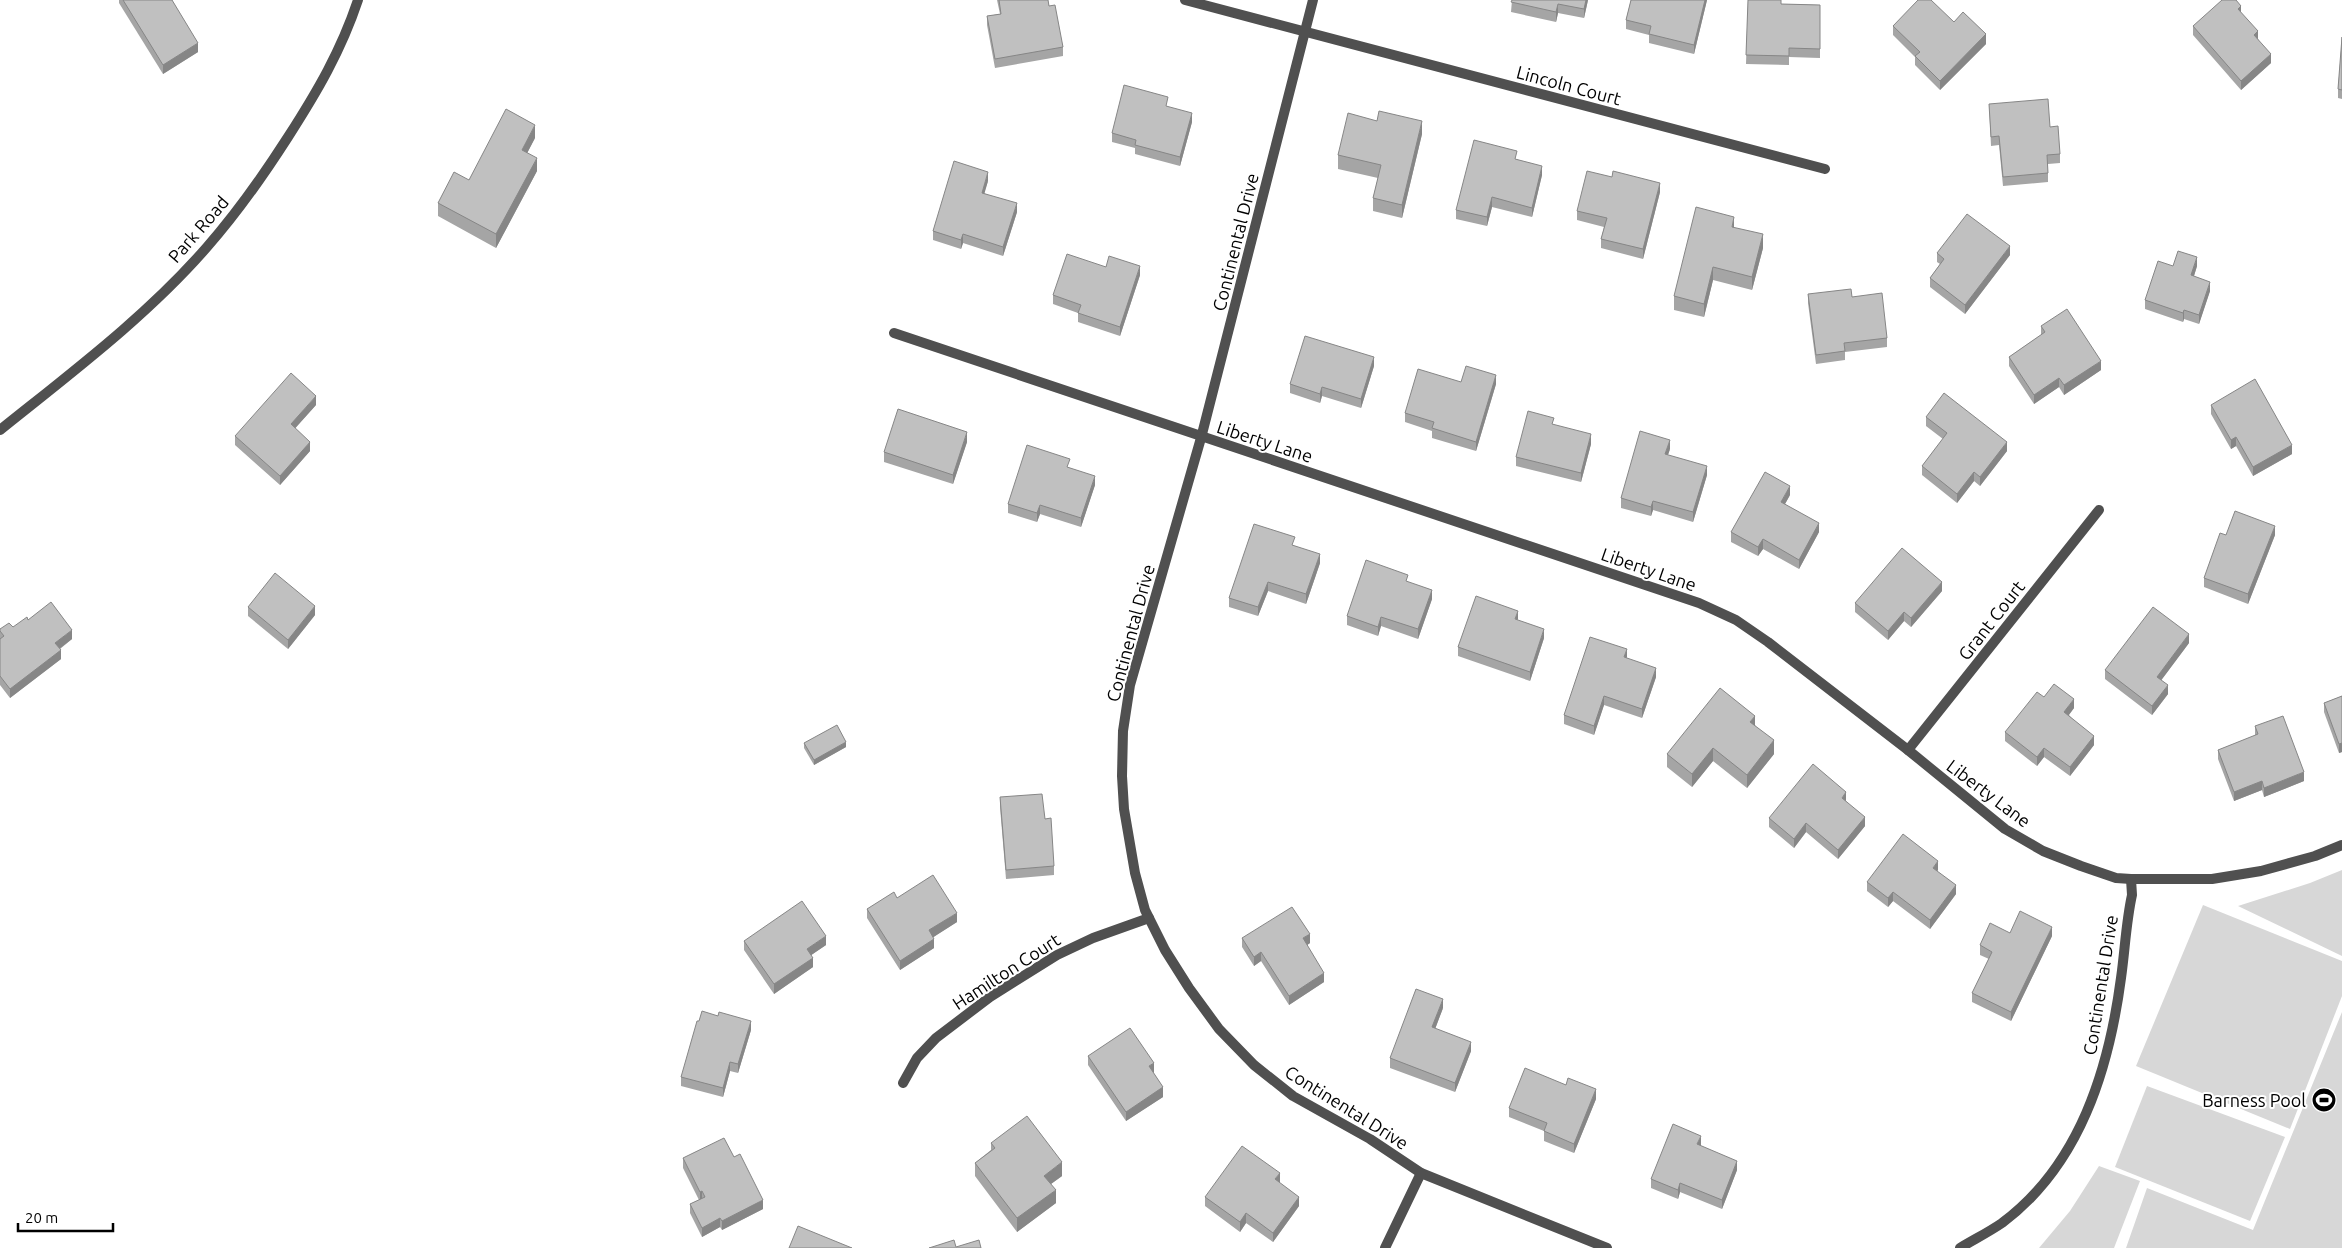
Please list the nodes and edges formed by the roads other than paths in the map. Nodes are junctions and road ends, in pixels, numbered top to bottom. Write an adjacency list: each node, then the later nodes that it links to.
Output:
1 (358, 0): 7 (street, Park Road)
2 (1185, 0): 4 (street, Lincoln Court)
3 (1314, 0): 4 (street, Continental Drive)
4 (1305, 32): 5 (street, Lincoln Court); 8 (street, Continental Drive)
5 (1825, 169)
6 (894, 333): 8 (street, Liberty Lane)
7 (0, 430)
8 (1201, 438): 10 (street, Liberty Lane); 13 (street, Continental Drive)
9 (2099, 510): 10 (street, Grant Court)
10 (1908, 750): 12 (street, Liberty Lane)
11 (2342, 845): 12 (street, Liberty Lane)
12 (2131, 879): 18 (street, Continental Drive)
13 (1149, 918): 14 (street, Hamilton Court); 15 (street, Continental Drive)
14 (902, 1083)
15 (1421, 1173): 16 (street); 17 (street, Continental Drive)
16 (1385, 1248)
17 (1607, 1248)
18 (1960, 1248)

